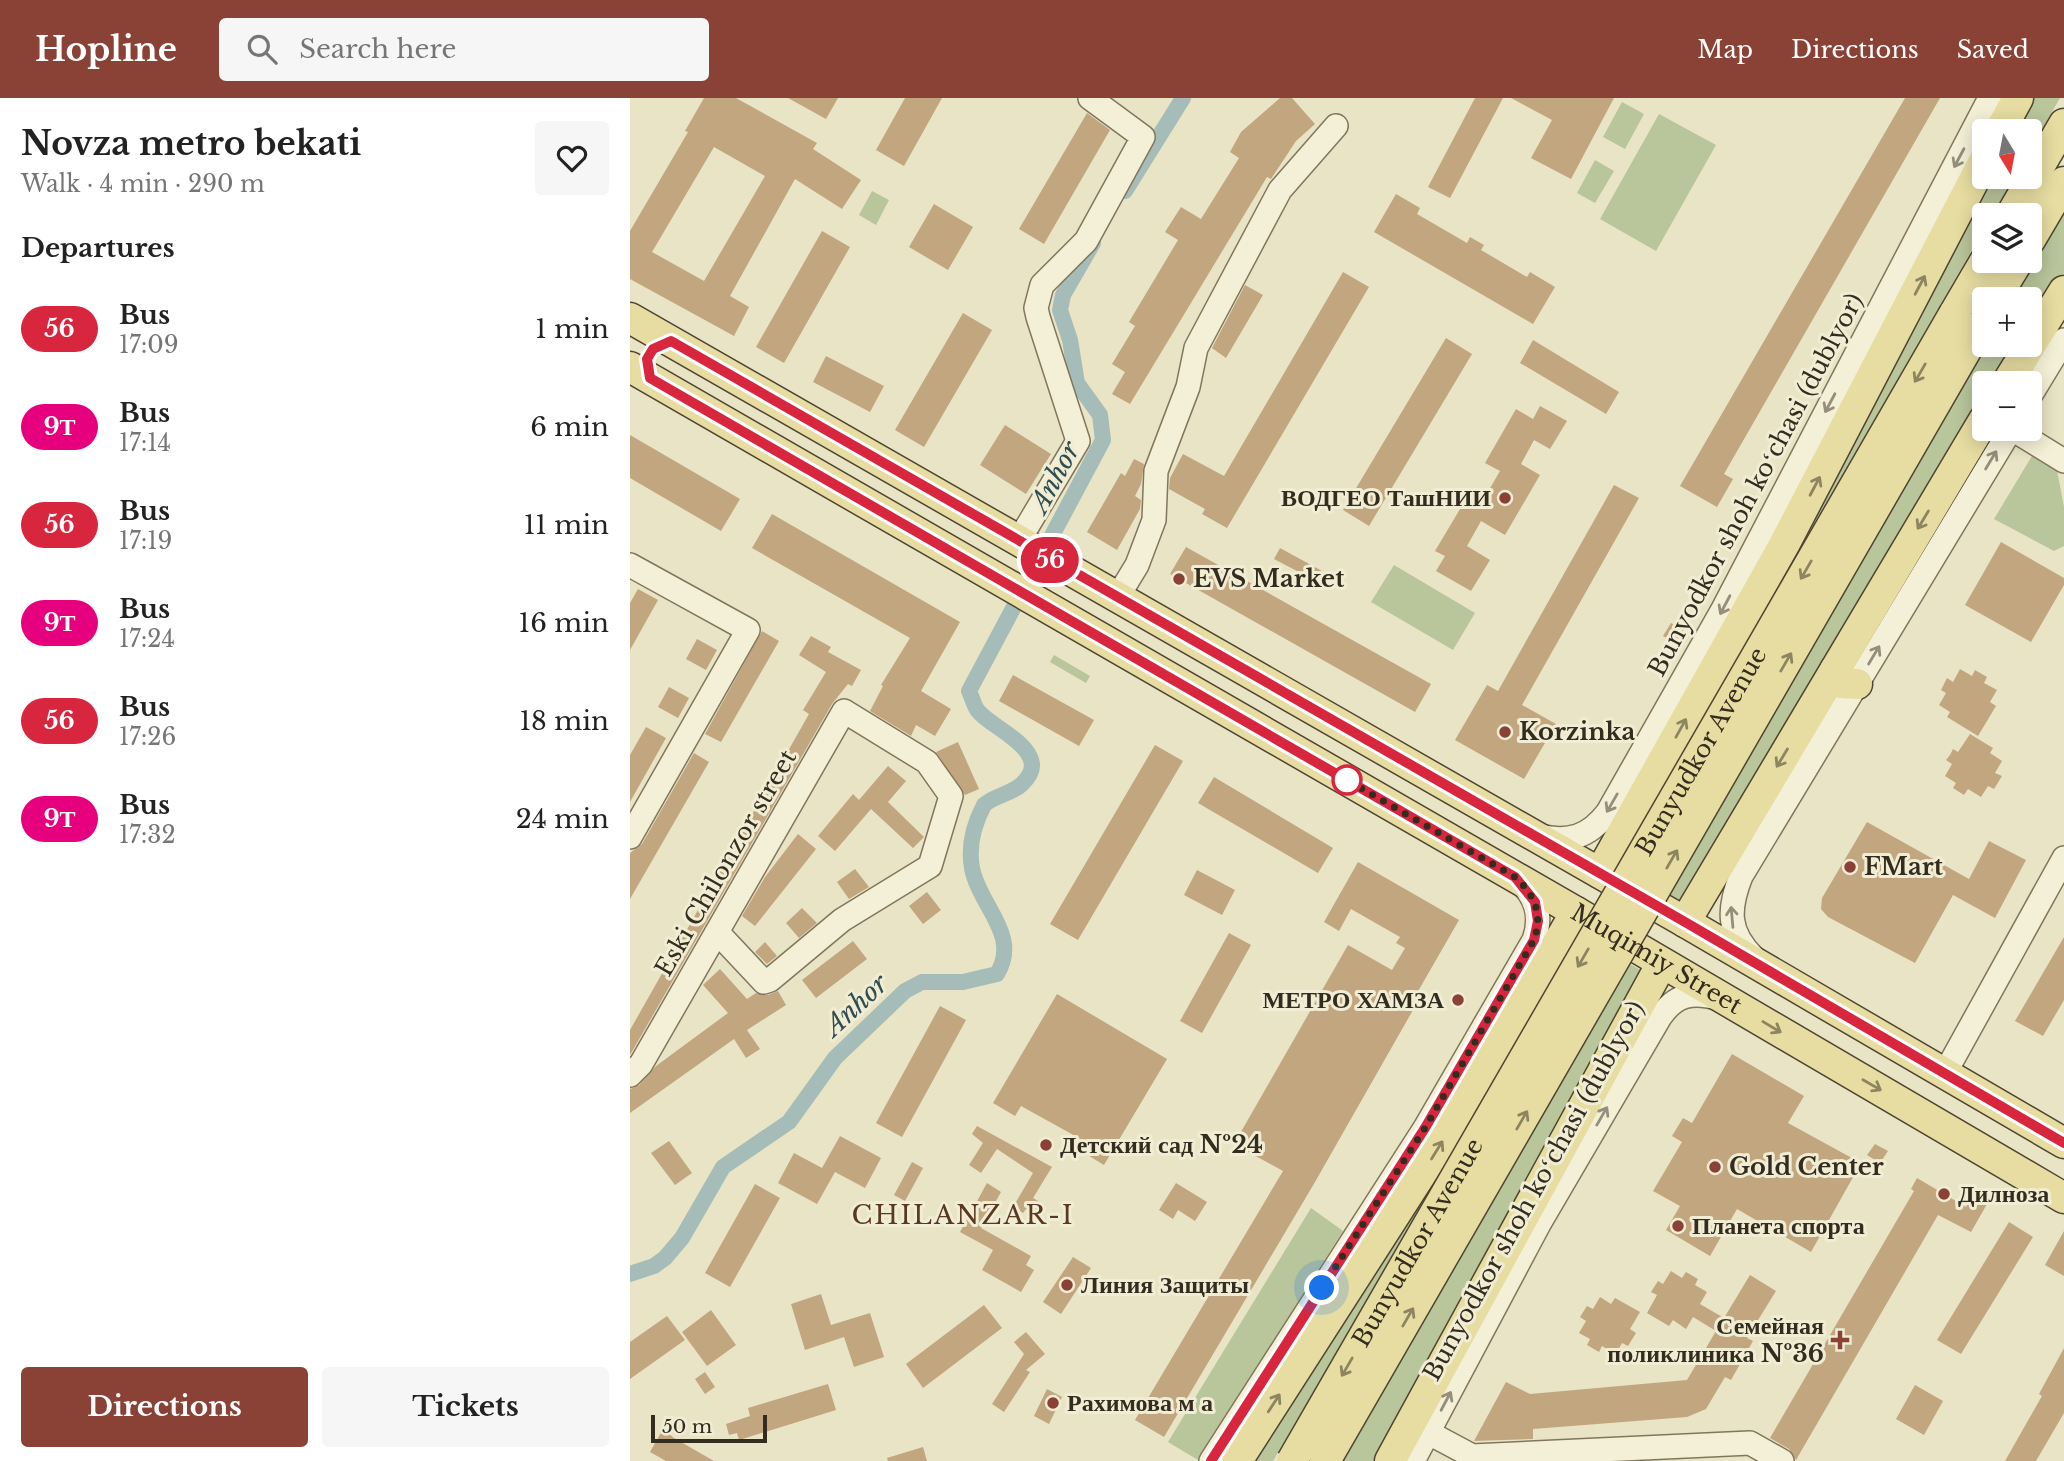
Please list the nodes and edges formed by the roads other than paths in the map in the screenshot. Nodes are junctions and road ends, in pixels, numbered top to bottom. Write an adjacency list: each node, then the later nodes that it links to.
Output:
1 (1090, 98): 24 (street)
2 (1990, 98): 28 (street, Bunyodkor shoh koʻchasi (dublyor), one-way to 28)
3 (2018, 98): 4 (main road)
4 (2007, 119)
5 (2064, 124): 9 (main road)
6 (1336, 126): 26 (street)
7 (2064, 182): 10 (main road)
8 (1972, 184): 31 (main road, one-way to 8)
9 (2018, 203)
10 (2042, 220)
11 (2064, 291): 17 (main road)
12 (630, 318): 16 (main road, Muqimiy Street)
13 (1972, 321): 49 (main road, Bunyudkor Avenue, one-way to 49, bridge)
14 (1972, 321): 50 (main road, Bunyudkor Avenue, one-way to 14, bridge)
15 (2064, 340): 19 (street)
16 (671, 341): 18 (main road); 24 (main road, Muqimiy Street)
17 (2014, 371)
18 (640, 373): 32 (main road, Muqimiy Street)
19 (2042, 376)
20 (1973, 441): 27 (main road, one-way to 27)
21 (2003, 441): 27 (street, one-way to 21)
22 (2031, 441): 23 (street)
23 (2064, 461)
24 (1022, 544): 26 (main road, Muqimiy Street)
25 (632, 572): 29 (street)
26 (1117, 598): 28 (main road, Muqimiy Street)
27 (1846, 677): 34 (main road, one-way to 34); 37 (street, one-way to 27)
28 (1526, 831): 31 (main road, Muqimiy Street)
29 (630, 837)
30 (2064, 858): 39 (street)
31 (1600, 873): 34 (main road, Muqimiy Street)
32 (1515, 877): 33 (main road, Muqimiy Street); 44 (street)
33 (1576, 912): 36 (main road, Muqimiy Street); 44 (main road, one-way to 33)
34 (1685, 922): 37 (main road, Muqimiy Street)
35 (717, 932): 35 (street, Eski Chilonzor street); 40 (street, Eski Chilonzor street)
36 (1662, 962): 38 (main road, Muqimiy Street); 51 (main road)
37 (1769, 971): 39 (main road, Muqimiy Street)
38 (1731, 1003): 42 (main road, Muqimiy Street, one-way to 42); 46 (street, Bunyodkor shoh koʻchasi (dublyor), one-way to 38)
39 (1945, 1073): 41 (main road, Muqimiy Street)
40 (630, 1075)
41 (1989, 1099): 42 (main road); 43 (main road, Muqimiy Street)
42 (1964, 1139): 45 (main road, Muqimiy Street)
43 (2064, 1143)
44 (1405, 1180): 47 (street); 48 (main road, one-way to 44)
45 (2064, 1198)
46 (1429, 1433): 52 (street, Bunyodkor shoh koʻchasi (dublyor)); 53 (street)
47 (1211, 1461)
48 (1237, 1461)
49 (1292, 1461)
50 (1325, 1461)
51 (1390, 1461)
52 (1413, 1461)
53 (1782, 1461)

